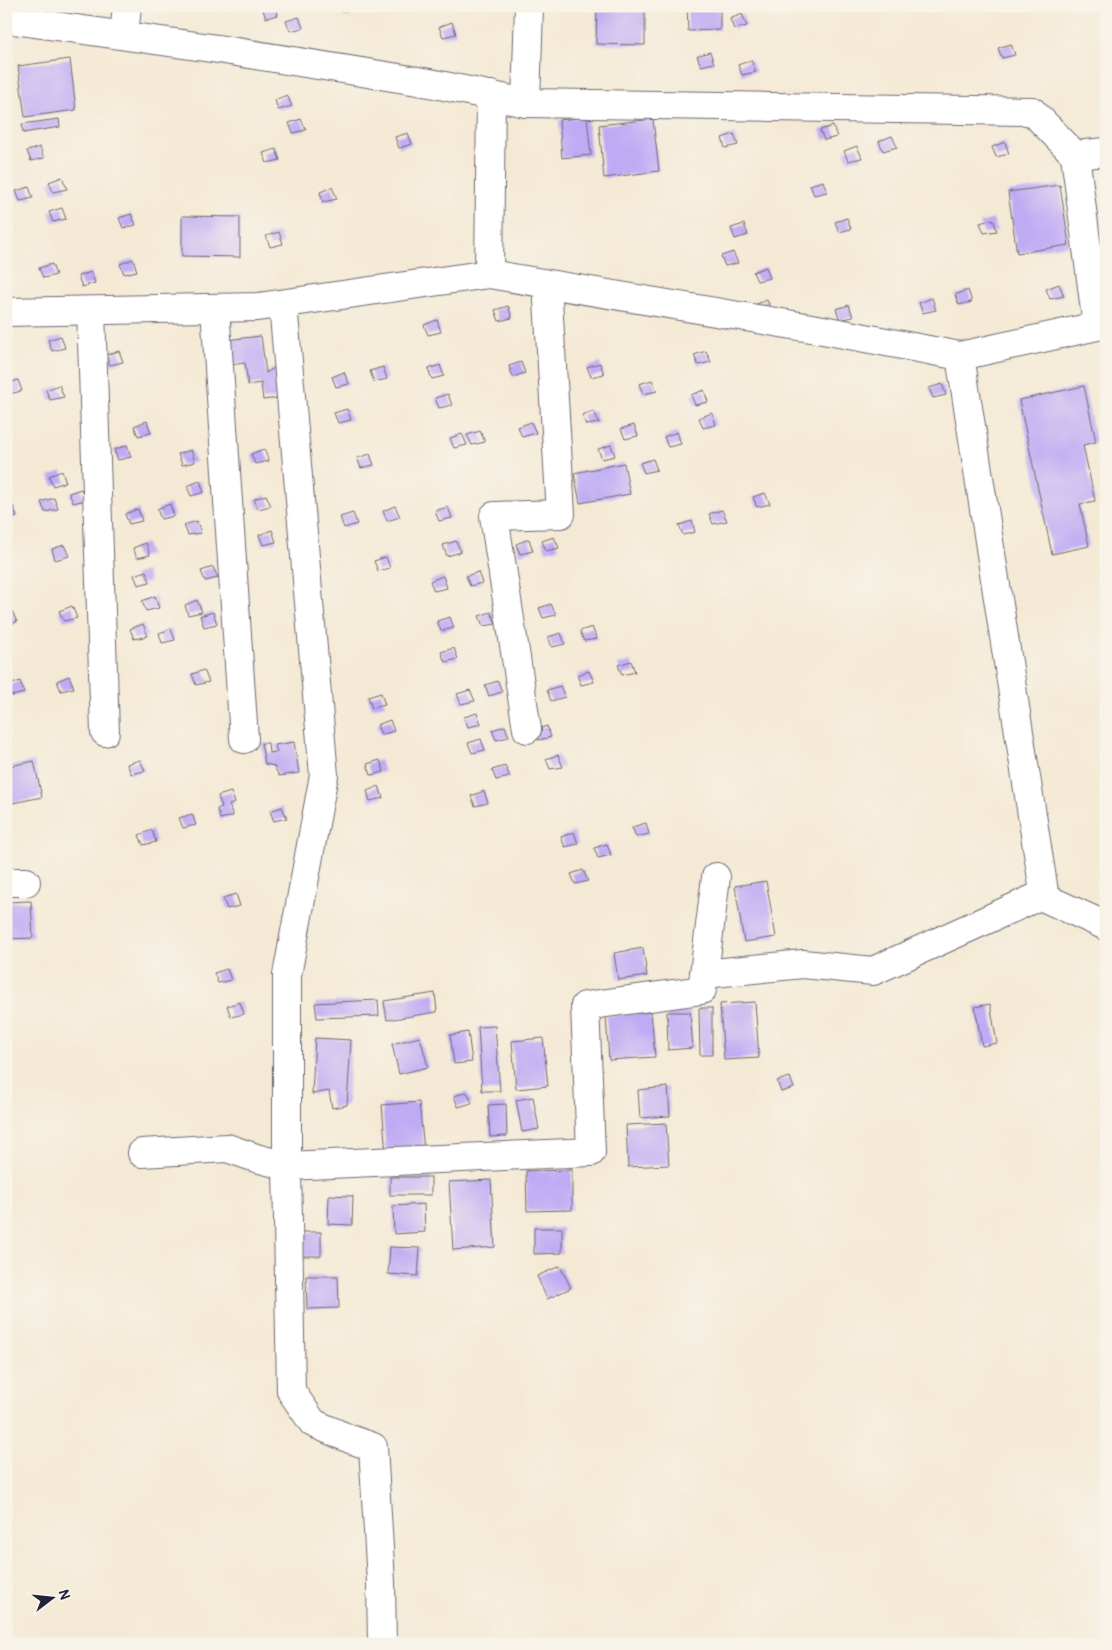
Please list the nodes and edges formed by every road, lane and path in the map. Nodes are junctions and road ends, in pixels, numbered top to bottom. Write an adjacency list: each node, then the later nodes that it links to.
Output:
1 (127, 6): 4 (street)
2 (528, 6): 6 (street)
3 (6, 19): 4 (street)
4 (124, 35): 5 (street)
5 (491, 95): 6 (street); 9 (street)
6 (526, 103): 8 (street)
7 (1106, 152): 8 (street)
8 (1075, 155): 15 (street)
9 (489, 274): 10 (street); 11 (street)
10 (548, 284): 15 (street); 16 (street)
11 (283, 304): 12 (street); 24 (street)
12 (215, 308): 13 (street); 18 (street)
13 (91, 310): 14 (street); 17 (street)
14 (6, 312)
15 (960, 356): 20 (street)
16 (528, 728)
17 (104, 732)
18 (244, 739)
19 (716, 877): 22 (street)
20 (1044, 894): 21 (street); 22 (street)
21 (1106, 926)
22 (704, 974): 24 (street)
23 (142, 1153): 24 (street)
24 (287, 1166): 25 (street)
25 (382, 1644)

